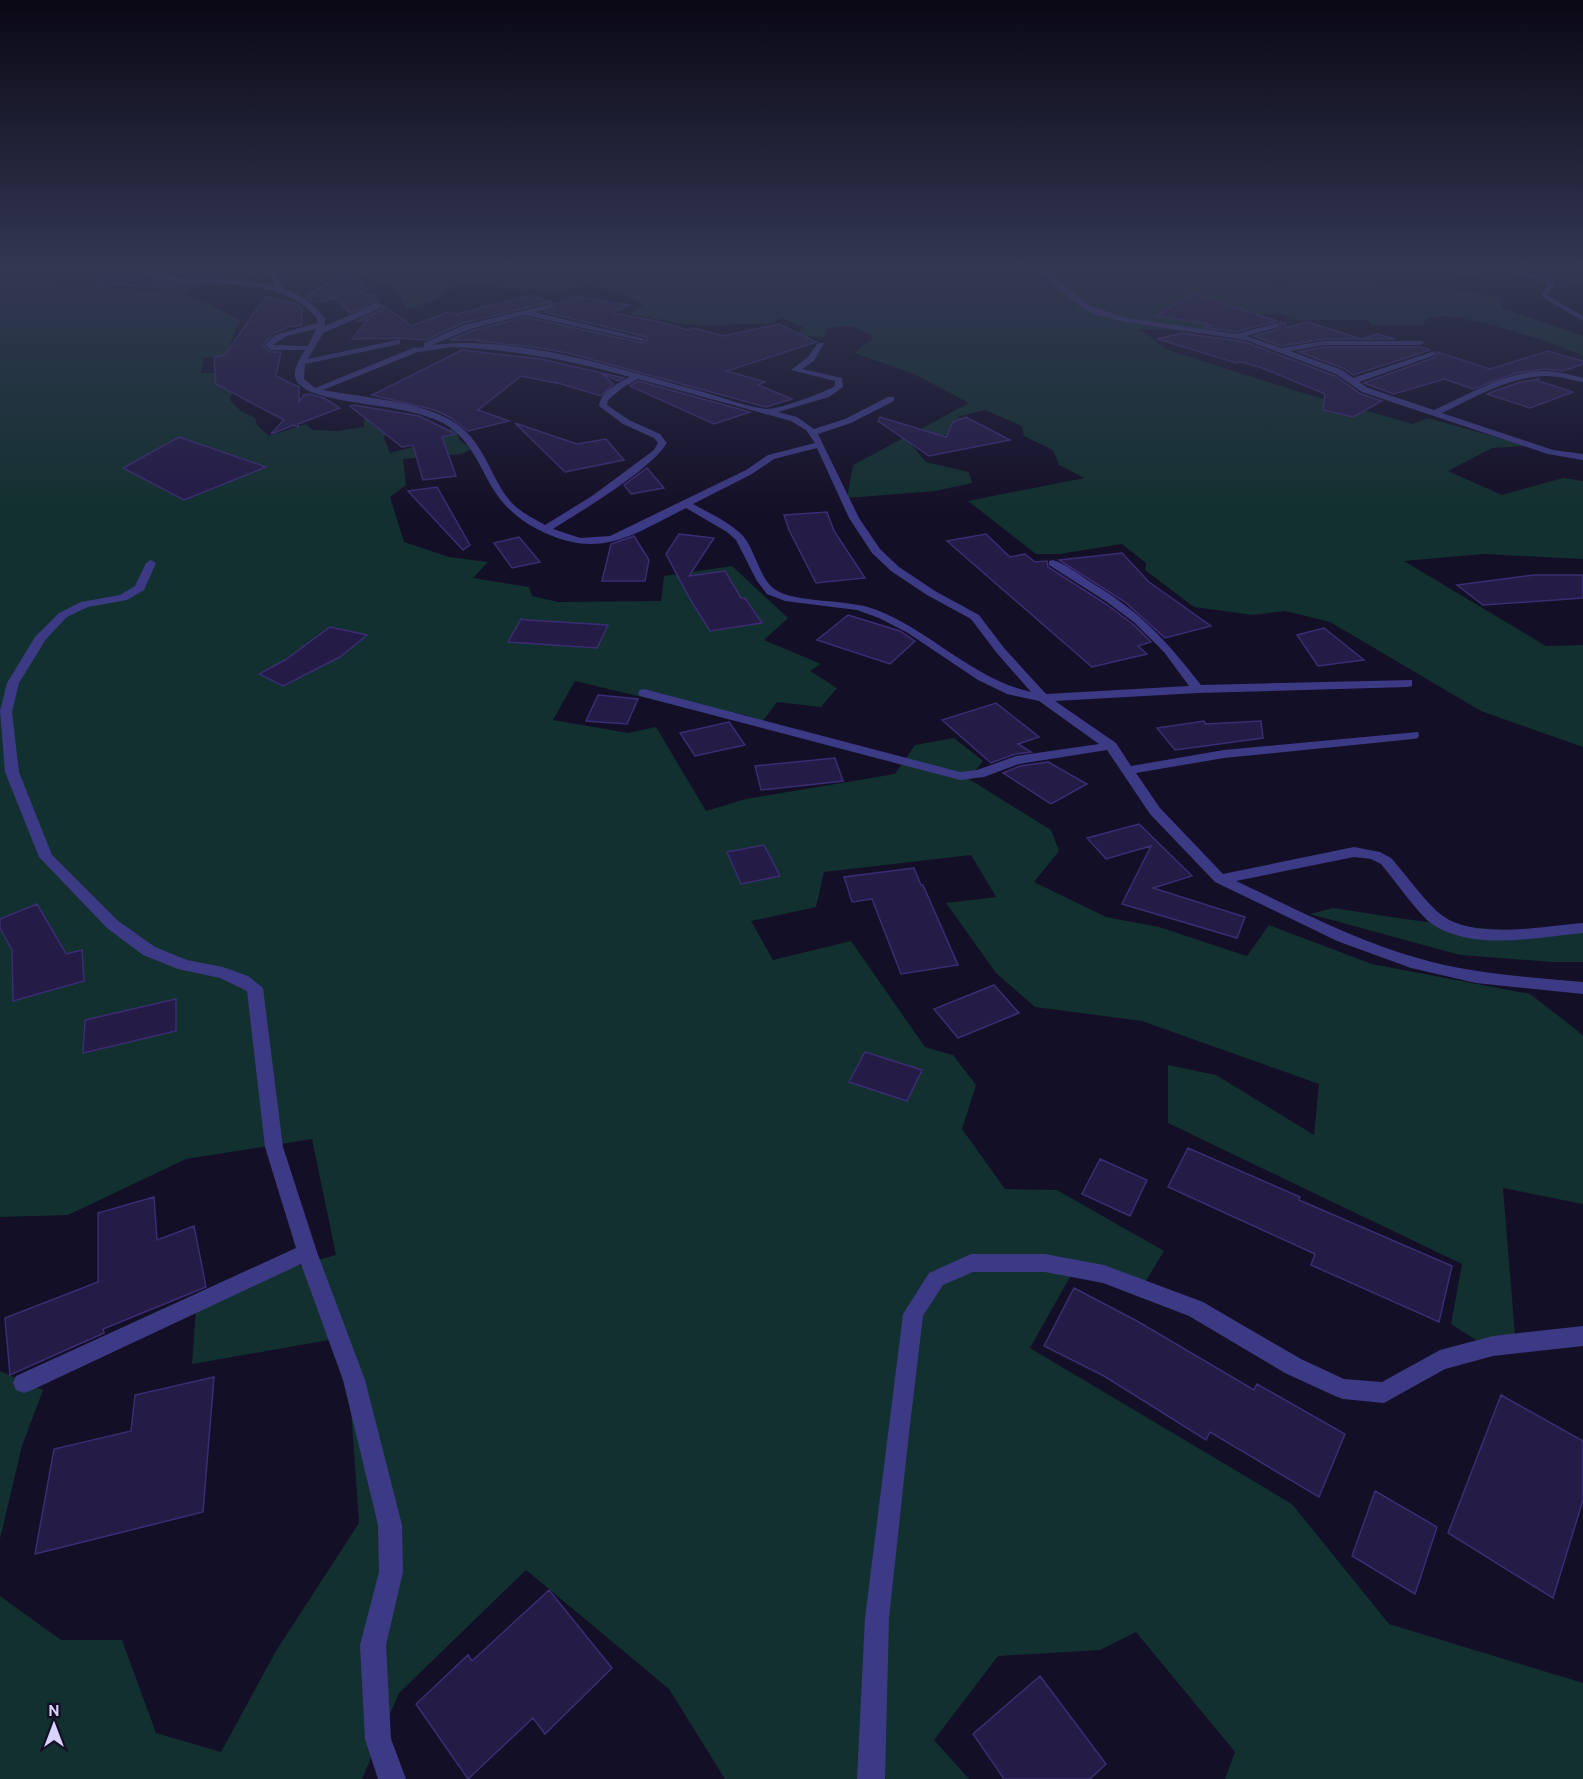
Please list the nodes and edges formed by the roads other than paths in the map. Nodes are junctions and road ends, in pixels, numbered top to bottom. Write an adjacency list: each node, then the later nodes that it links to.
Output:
1 (271, 348): 2 (street)
2 (311, 348): 13 (street)
3 (369, 348): 13 (street)
4 (420, 348): 10 (street)
5 (430, 348): 10 (street)
6 (505, 348): 14 (street)
7 (819, 348): 19 (street)
8 (1276, 348): 11 (street)
9 (1295, 348): 11 (street)
10 (416, 350): 17 (street)
11 (1283, 350): 15 (street)
12 (1432, 353): 15 (street)
13 (303, 362): 17 (street)
14 (639, 375): 19 (street); 24 (street)
15 (1353, 381): 20 (street)
16 (1583, 381): 20 (street)
17 (314, 391): 24 (street)
18 (891, 399): 21 (street)
19 (772, 411): 21 (street)
20 (1434, 413): 22 (street)
21 (816, 439): 23 (street); 30 (street)
22 (1583, 458)
23 (686, 504): 24 (street); 30 (street)
24 (545, 529)
25 (151, 563): 37 (street)
26 (1053, 563): 28 (street)
27 (1408, 683): 28 (street)
28 (1198, 689): 30 (street)
29 (644, 693): 32 (street)
30 (1043, 698): 32 (street)
31 (1413, 735): 33 (street)
32 (1111, 746): 33 (street)
33 (1129, 770): 34 (street)
34 (1220, 879): 35 (street); 36 (street)
35 (1583, 928)
36 (1583, 988)
37 (307, 1252): 39 (street); 40 (street)
38 (1583, 1336): 41 (street)
39 (24, 1383)
40 (392, 1779)
41 (871, 1779)

